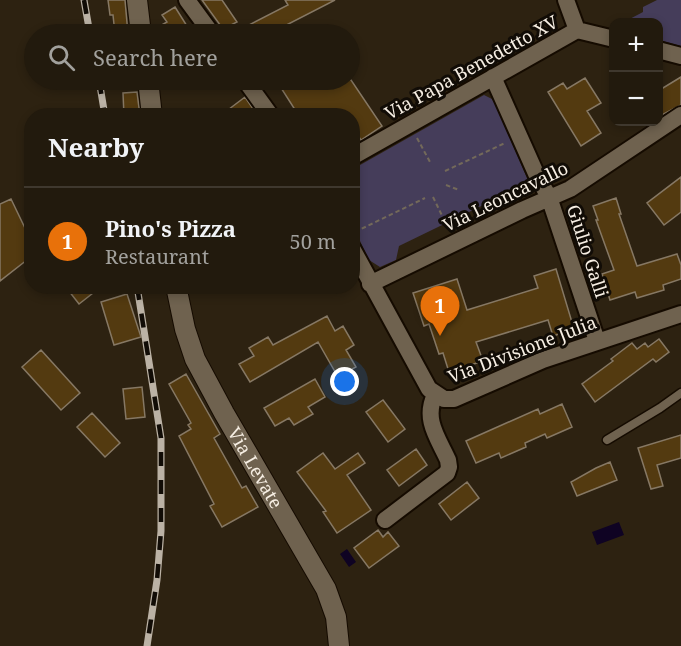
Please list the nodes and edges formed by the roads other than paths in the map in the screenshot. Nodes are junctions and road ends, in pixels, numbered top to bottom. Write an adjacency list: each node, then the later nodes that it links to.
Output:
1 (187, 0): 3 (street)
2 (566, 0): 4 (street)
3 (205, 24)
4 (577, 30): 5 (street); 8 (street, Via Papa Benedetto XV)
5 (609, 38)
6 (663, 51): 7 (street)
7 (681, 56)
8 (493, 77): 14 (street, Via Papa Benedetto XV); 15 (street, Giulio Galli)
9 (149, 90): 11 (street)
10 (251, 90): 12 (street)
11 (152, 108)
12 (264, 108)
13 (681, 116): 15 (street, Via Leoncavallo)
14 (360, 152)
15 (549, 197): 17 (street, Via Leoncavallo); 20 (street, Giulio Galli)
16 (360, 264): 17 (street, Via Divisione Julia)
17 (370, 284): 22 (street, Via Divisione Julia)
18 (179, 294): 25 (street, Via Levate)
19 (681, 314): 20 (street, Via Divisione Julia)
20 (597, 341): 22 (street, Via Divisione Julia)
21 (681, 393): 23 (lane)
22 (435, 395): 24 (street)
23 (607, 440)
24 (385, 520)
25 (339, 646)

